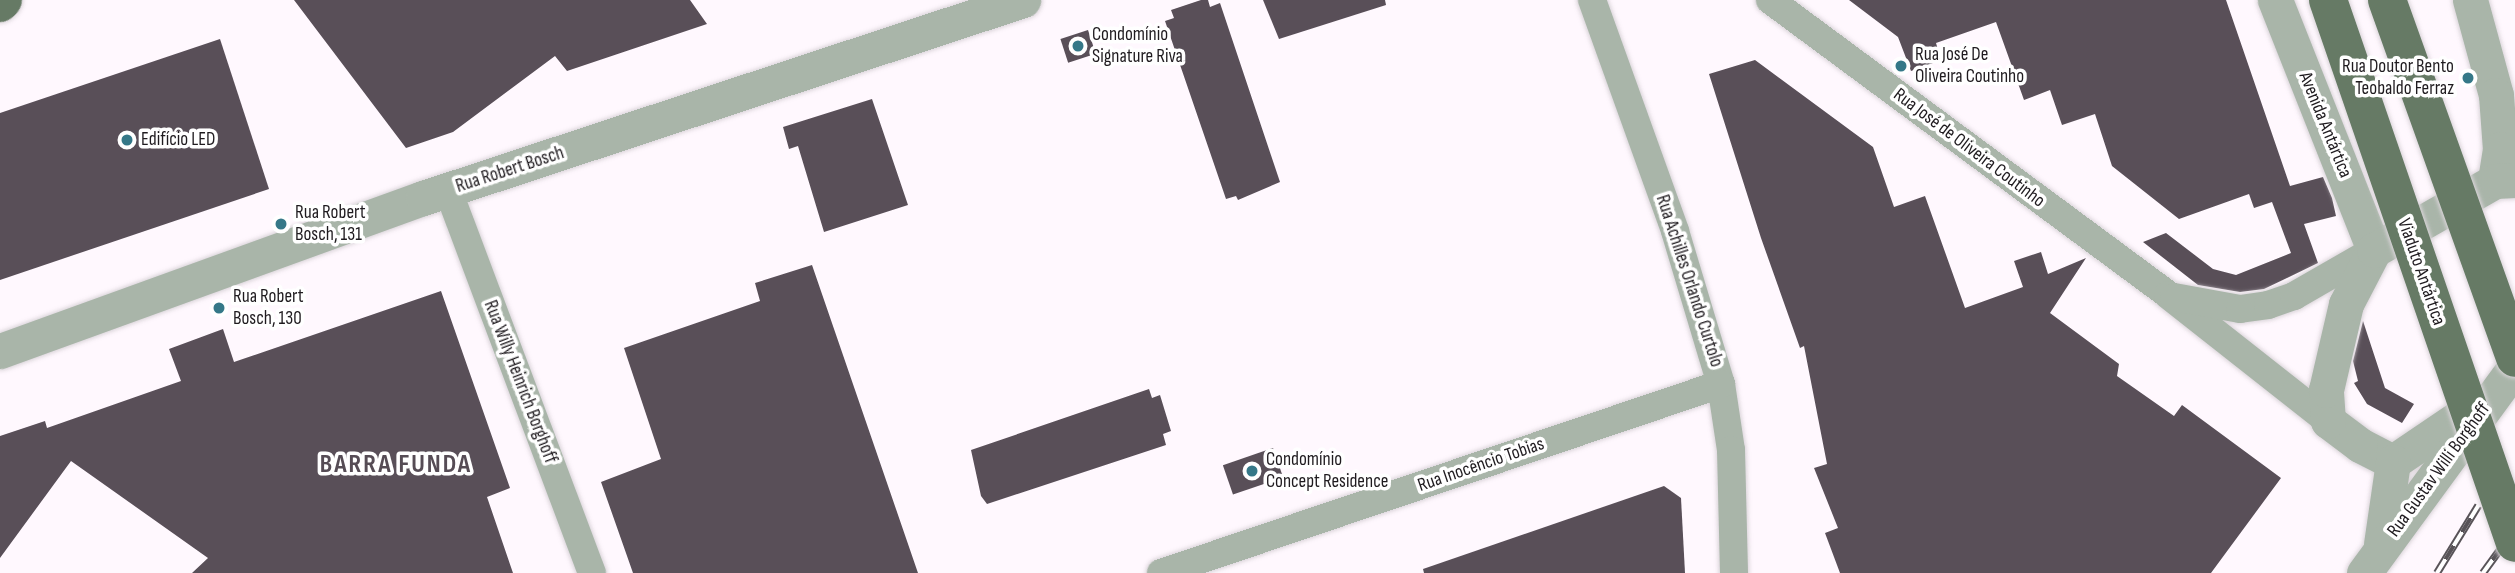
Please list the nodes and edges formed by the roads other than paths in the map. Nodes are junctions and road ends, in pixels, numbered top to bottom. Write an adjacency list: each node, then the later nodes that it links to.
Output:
1 (1023, 0): 9 (street, Rua Robert Bosch)
2 (1592, 0): 14 (street, Rua Achilles Orlando Curtolo)
3 (1770, 0): 11 (street, Rua José de Oliveira Coutinho)
4 (2275, 0): 10 (street, Avenida Antártica)
5 (2328, 0): 17 (main road, Viaduto Antártica, bridge)
6 (2387, 0): 13 (main road, bridge)
7 (2470, 0): 8 (street)
8 (2505, 181): 10 (street)
9 (449, 190): 12 (street, Rua Robert Bosch); 19 (street, Rua Willy Heinrich Borghoff)
10 (2375, 250): 11 (street, Rua José de Oliveira Coutinho); 15 (street)
11 (2168, 295): 15 (street, Rua José de Oliveira Coutinho)
12 (0, 351)
13 (2510, 371): 16 (street); 18 (street, Rua Gustav Willi Borghoff)
14 (1721, 384): 20 (street, Rua Inocêncio Tobias); 21 (street, Rua Achilles Orlando Curtolo)
15 (2328, 421): 16 (street)
16 (2393, 462): 18 (street)
17 (2515, 543)
18 (2372, 562)
19 (592, 573)
20 (1161, 573)
21 (1734, 573)

